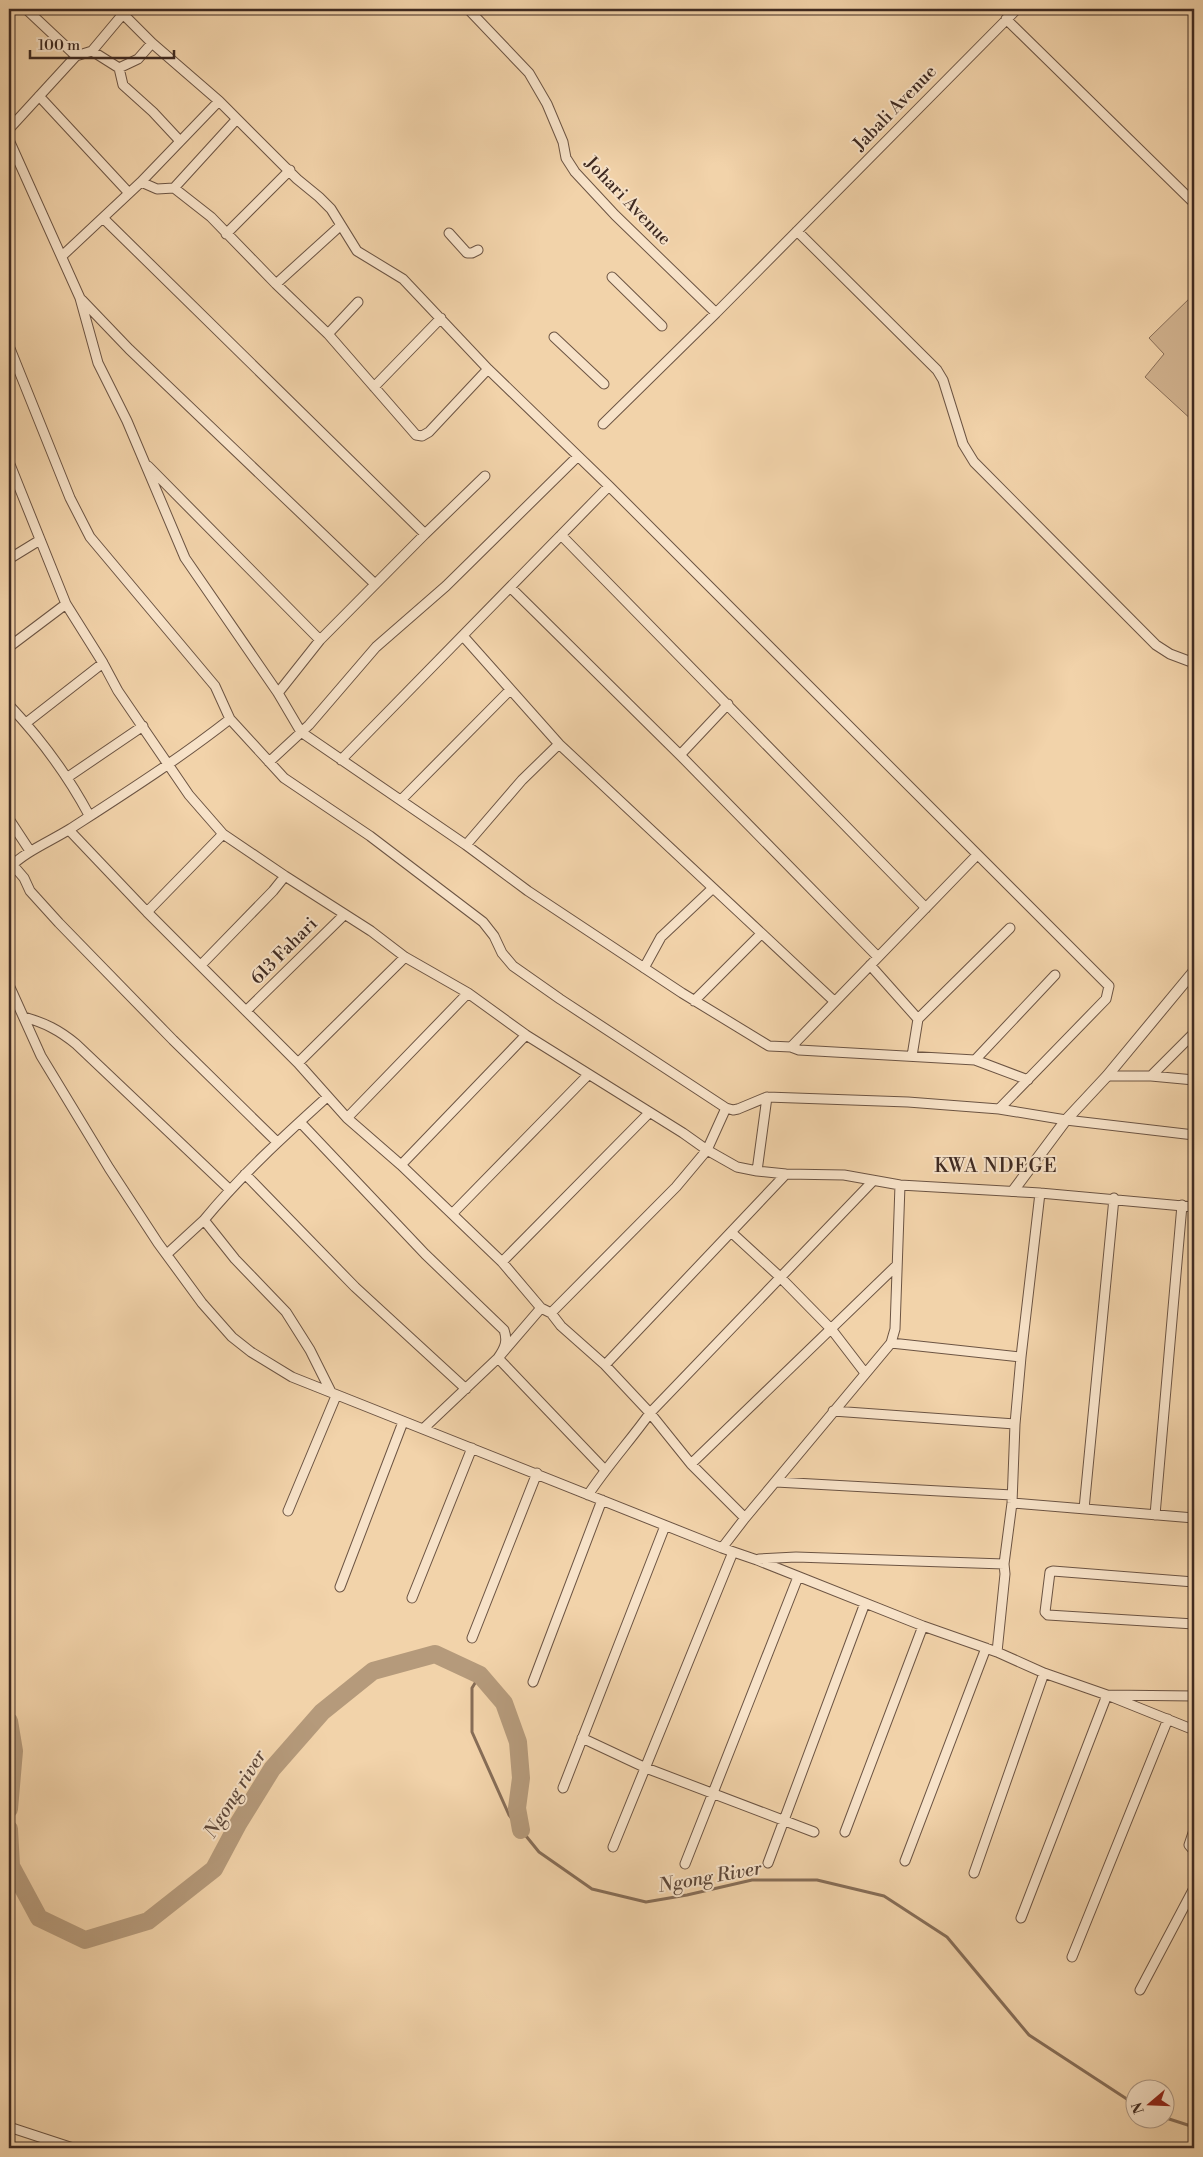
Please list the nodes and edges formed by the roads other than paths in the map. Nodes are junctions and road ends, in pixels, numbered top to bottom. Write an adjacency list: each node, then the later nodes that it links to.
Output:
1 (26, 9): 8 (street)
2 (468, 9): 33 (street, Johari Avenue)
3 (1016, 9): 5 (street, Jabali Avenue)
4 (120, 11): 6 (street); 7 (street)
5 (1006, 19): 21 (street); 24 (street, Jabali Avenue)
6 (152, 43): 9 (street); 11 (street)
7 (92, 51): 8 (street); 9 (street)
8 (76, 56): 10 (street)
9 (119, 68): 15 (street)
10 (39, 96): 13 (street); 20 (street)
11 (219, 101): 12 (street); 15 (street)
12 (236, 120): 17 (street); 19 (street)
13 (9, 129)
14 (9, 140): 16 (street)
15 (180, 141): 18 (street)
16 (11, 157): 28 (street)
17 (290, 170): 23 (street); 26 (street)
18 (141, 182): 19 (street); 20 (street)
19 (174, 188): 26 (street)
20 (129, 193): 22 (street)
21 (1194, 203)
22 (103, 218): 28 (street); 49 (street)
23 (340, 226): 30 (street); 34 (street)
24 (797, 231): 33 (street); 60 (street)
25 (448, 233): 27 (street)
26 (226, 234): 30 (street)
27 (478, 250)
28 (62, 256): 31 (street)
29 (612, 276): 35 (street)
30 (276, 284): 36 (street)
31 (80, 298): 45 (street); 53 (street)
32 (358, 302): 36 (street)
33 (716, 313): 42 (street)
34 (441, 318): 39 (street); 41 (street)
35 (662, 326)
36 (328, 334): 41 (street)
37 (554, 337): 40 (street)
38 (9, 346): 65 (street)
39 (488, 369): 41 (street); 43 (street)
40 (604, 384)
41 (374, 387)
42 (603, 424)
43 (577, 457): 48 (street); 68 (street)
44 (9, 462): 46 (street)
45 (144, 462): 57 (street); 62 (street)
46 (11, 474): 51 (street)
47 (484, 476): 49 (street)
48 (609, 486): 50 (street); 82 (street)
49 (424, 534): 53 (street)
50 (561, 535): 54 (street); 63 (street)
51 (40, 540): 52 (street); 55 (street)
52 (9, 560)
53 (375, 584): 57 (street)
54 (511, 588): 56 (street); 70 (street)
55 (66, 604): 58 (street); 59 (street)
56 (463, 636): 61 (street); 71 (street)
57 (320, 640): 62 (street)
58 (9, 647)
59 (103, 663): 66 (street); 67 (street)
60 (1194, 663)
61 (510, 690): 69 (street); 75 (street)
62 (278, 693): 68 (street)
63 (728, 704): 70 (street); 86 (street)
64 (9, 705): 66 (street)
65 (230, 718): 72 (street); 73 (street)
66 (26, 723): 74 (street)
67 (143, 726): 73 (street); 74 (street)
68 (301, 732): 71 (street); 72 (street)
69 (559, 744): 80 (street); 85 (street)
70 (680, 755): 92 (street)
71 (341, 760): 75 (street)
72 (269, 762): 118 (street)
73 (169, 763): 76 (street); 79 (street)
74 (68, 777): 76 (street)
75 (401, 800): 80 (street)
76 (89, 815): 78 (street)
77 (9, 820): 81 (street)
78 (69, 830): 81 (street); 87 (street)
79 (224, 834): 84 (street); 87 (street)
80 (466, 845): 95 (street)
81 (30, 851): 83 (street)
82 (977, 855): 86 (street); 114 (street)
83 (10, 866): 125 (street)
84 (285, 876): 88 (street); 93 (street)
85 (713, 888): 90 (street); 95 (street)
86 (926, 908): 92 (street)
87 (147, 912): 93 (street)
88 (344, 915): 91 (street); 102 (street, 613 Fahari)
89 (1010, 928): 104 (street)
90 (761, 934): 100 (street); 101 (street)
91 (405, 957): 99 (street); 110 (street)
92 (878, 957): 94 (street)
93 (201, 965): 102 (street)
94 (870, 965): 101 (street); 104 (street)
95 (644, 968): 100 (street)
96 (1194, 971): 112 (street)
97 (1055, 975): 109 (street)
98 (9, 985): 103 (street)
99 (468, 993): 106 (street); 121 (street)
100 (694, 1001): 107 (street)
101 (834, 1001): 107 (street)
102 (246, 1011): 110 (street)
103 (24, 1017): 133 (street); 142 (street)
104 (918, 1019): 108 (street)
105 (1194, 1033): 113 (street)
106 (526, 1035): 111 (street); 127 (street)
107 (791, 1047): 108 (street)
108 (912, 1056): 109 (street)
109 (975, 1060): 114 (street)
110 (298, 1063): 116 (street)
111 (588, 1075): 120 (street); 139 (street)
112 (1107, 1076): 113 (street); 122 (street)
113 (1151, 1076): 115 (street)
114 (1028, 1080): 119 (street)
115 (1194, 1080)
116 (327, 1096): 121 (street); 123 (street)
117 (767, 1097): 118 (street); 119 (street); 128 (street)
118 (726, 1108): 126 (street)
119 (999, 1109): 122 (street)
120 (648, 1112): 126 (street); 143 (street)
121 (347, 1118): 127 (street)
122 (1066, 1120): 124 (street); 134 (street)
123 (300, 1122): 125 (street); 151 (street)
124 (1194, 1135)
125 (277, 1142): 129 (street)
126 (707, 1150): 128 (street); 147 (street)
127 (401, 1165): 139 (street)
128 (757, 1171): 130 (street)
129 (245, 1174): 133 (street); 154 (street)
130 (786, 1174): 131 (street); 141 (street)
131 (873, 1181): 132 (street); 145 (street)
132 (900, 1185): 134 (street); 144 (street)
133 (229, 1189): 140 (street)
134 (1013, 1191): 135 (street)
135 (1040, 1192): 136 (street); 150 (street)
136 (1114, 1198): 137 (street); 169 (street)
137 (1182, 1205): 138 (street); 171 (street)
138 (1194, 1207)
139 (452, 1214): 143 (street)
140 (204, 1220): 142 (street); 155 (street)
141 (731, 1232): 145 (street); 152 (street)
142 (167, 1254): 155 (street)
143 (502, 1262): 146 (street)
144 (897, 1265): 148 (street); 149 (street)
145 (780, 1277): 148 (street); 157 (street)
146 (540, 1308): 147 (street); 151 (street)
147 (552, 1313): 152 (street)
148 (832, 1330): 153 (street); 162 (street)
149 (891, 1343): 150 (street); 153 (street)
150 (1021, 1357): 159 (street)
151 (498, 1358): 154 (street); 163 (street)
152 (604, 1365): 157 (street)
153 (865, 1373): 156 (street)
154 (466, 1389): 160 (street)
155 (333, 1394): 158 (street); 170 (street)
156 (833, 1412): 159 (street); 165 (street)
157 (650, 1413): 162 (street); 163 (street)
158 (403, 1422): 160 (street); 181 (street)
159 (1015, 1424): 167 (street)
160 (424, 1429): 161 (street)
161 (472, 1448): 164 (street); 182 (street)
162 (691, 1464): 172 (street)
163 (604, 1469): 166 (street)
164 (537, 1473): 166 (street); 186 (street)
165 (776, 1482): 167 (street); 172 (street)
166 (588, 1495): 168 (street)
167 (1012, 1499): 169 (street); 178 (street)
168 (602, 1500): 174 (street); 190 (street)
169 (1084, 1509): 171 (street)
170 (288, 1510)
171 (1155, 1515): 173 (street)
172 (744, 1518): 175 (street)
173 (1194, 1518)
174 (665, 1526): 175 (street); 195 (street)
175 (722, 1548): 176 (street)
176 (733, 1552): 177 (street); 196 (street)
177 (757, 1560): 178 (street); 179 (street)
178 (1004, 1564): 188 (street)
179 (798, 1577): 183 (street); 198 (street)
180 (1194, 1582): 184 (street)
181 (340, 1587)
182 (412, 1598)
183 (865, 1603): 185 (street); 199 (street)
184 (1194, 1624)
185 (923, 1626): 187 (street); 202 (street)
186 (472, 1638)
187 (986, 1648): 188 (street); 205 (street)
188 (997, 1652): 189 (street)
189 (1044, 1673): 191 (street); 208 (street)
190 (533, 1682)
191 (1107, 1695): 192 (street); 193 (street); 210 (street)
192 (1194, 1696)
193 (1168, 1719): 194 (street); 211 (street)
194 (1194, 1730)
195 (582, 1738): 196 (street); 197 (street)
196 (646, 1768): 198 (street); 203 (street)
197 (563, 1788)
198 (713, 1794): 199 (street); 207 (street)
199 (783, 1821): 201 (street); 206 (street)
200 (1194, 1830): 204 (street)
201 (814, 1832)
202 (845, 1832)
203 (613, 1847)
204 (1194, 1851)
205 (905, 1861)
206 (768, 1862)
207 (685, 1864)
208 (974, 1873)
209 (1194, 1888): 212 (street)
210 (1021, 1918)
211 (1072, 1957)
212 (1140, 1990)
213 (9, 2127): 214 (street)
214 (73, 2148)

